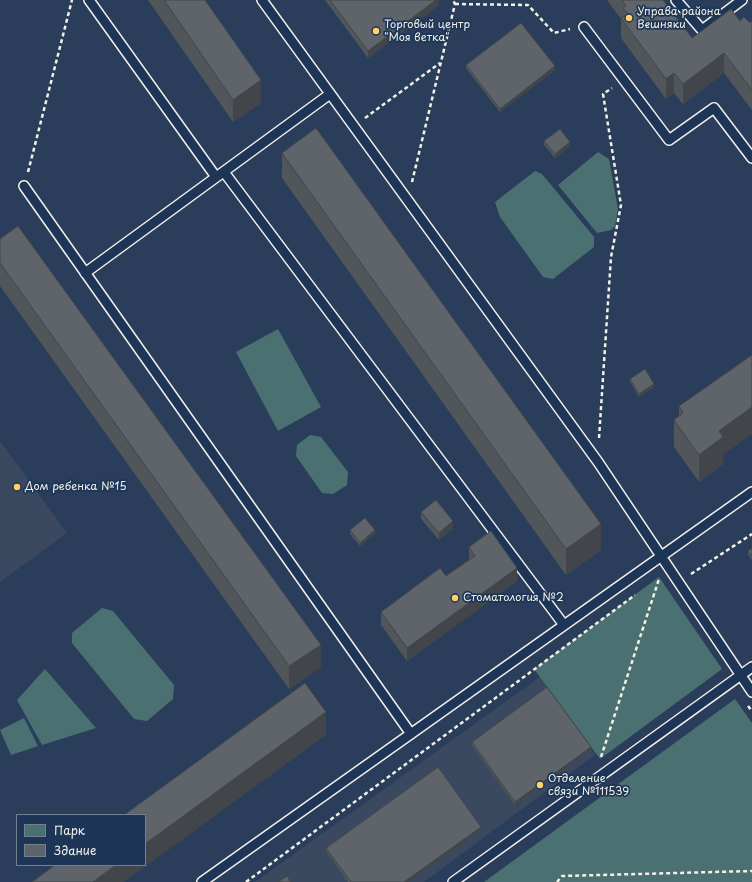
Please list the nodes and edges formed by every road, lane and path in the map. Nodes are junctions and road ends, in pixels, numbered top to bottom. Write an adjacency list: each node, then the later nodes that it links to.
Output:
1 (72, 0): 15 (path)
2 (89, 0): 14 (lane)
3 (262, 0): 11 (lane)
4 (453, 0): 7 (path)
5 (676, 0): 6 (lane)
6 (742, 0)
7 (455, 4): 8 (path); 9 (path)
8 (584, 27): 10 (lane)
9 (440, 63): 12 (path); 16 (path)
10 (624, 80): 13 (lane); 18 (path)
11 (330, 94): 12 (lane); 14 (lane)
12 (354, 127): 16 (lane)
13 (752, 158)
14 (220, 174): 17 (lane); 27 (lane)
15 (24, 186): 17 (lane)
16 (407, 201): 18 (lane)
17 (85, 273): 33 (lane)
18 (598, 462): 21 (lane)
19 (752, 492): 21 (lane)
20 (752, 534): 24 (path)
21 (660, 557): 24 (lane); 27 (lane)
22 (659, 577): 23 (path); 24 (path); 25 (path); 34 (path)
23 (654, 581)
24 (678, 582): 29 (lane)
25 (664, 584)
26 (636, 594): 37 (path)
27 (564, 625): 33 (lane)
28 (752, 667): 29 (lane)
29 (740, 675): 30 (lane); 31 (lane)
30 (731, 682): 32 (path); 38 (lane)
31 (752, 692)
32 (752, 711)
33 (411, 734): 36 (lane)
34 (600, 760)
35 (752, 871): 39 (path)
36 (202, 882)
37 (246, 882)
38 (453, 882)
39 (557, 882)

